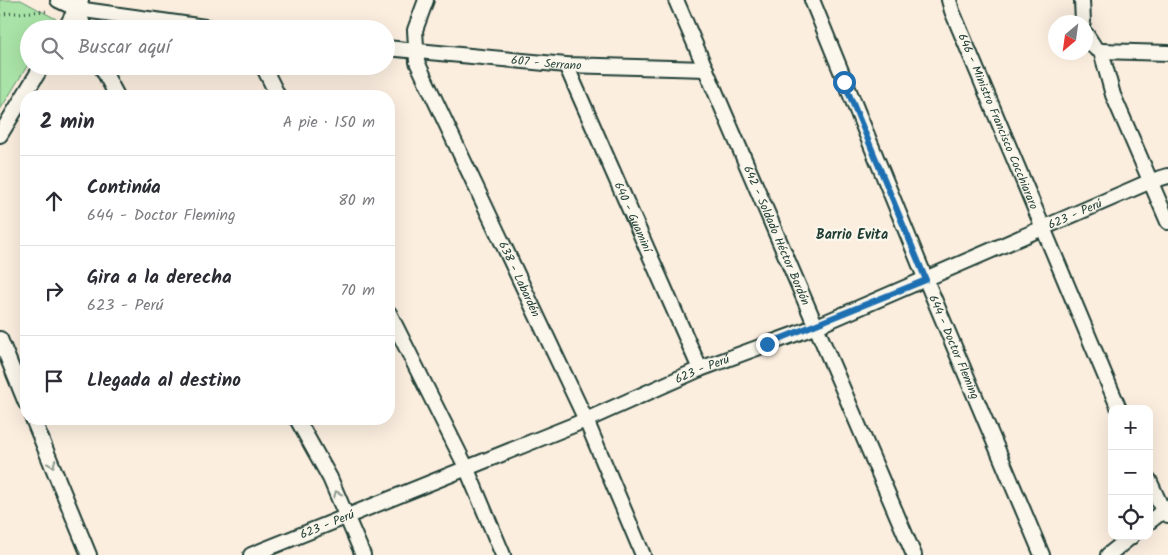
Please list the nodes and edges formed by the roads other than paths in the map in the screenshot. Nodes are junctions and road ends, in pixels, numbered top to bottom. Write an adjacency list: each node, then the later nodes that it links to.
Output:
1 (58, 0): 7 (street)
2 (426, 0): 14 (street, 638 - Labardén)
3 (676, 0): 18 (street, 642 - Soldado Héctor Bordón)
4 (812, 0): 31 (street, 644 - Doctor Fleming)
5 (950, 0): 30 (street, 646 - Ministro Francisco Cocchiararo)
6 (1082, 0): 8 (street)
7 (79, 5): 9 (street); 10 (street); 11 (street)
8 (1083, 15)
9 (70, 20)
10 (83, 20)
11 (166, 20)
12 (1093, 45): 15 (street)
13 (395, 49): 14 (street, 607 - Serrano)
14 (416, 51): 17 (street, 607 - Serrano); 38 (street, 638 - Labardén)
15 (1101, 51): 16 (street); 28 (street)
16 (1168, 53)
17 (566, 65): 18 (street, 607 - Serrano); 35 (street, 640 - Guaminí)
18 (706, 69): 33 (street, 642 - Soldado Héctor Bordón)
19 (37, 75): 22 (street)
20 (106, 75): 23 (street)
21 (268, 75): 24 (street)
22 (27, 90)
23 (114, 90)
24 (275, 90)
25 (20, 102): 26 (street)
26 (0, 135)
27 (1168, 176): 28 (street, 623 - Perú)
28 (1151, 180): 29 (street); 30 (street, 623 - Perú)
29 (1168, 222)
30 (1041, 227): 31 (street, 623 - Perú); 37 (street, 646 - Ministro Francisco Cocchiararo)
31 (926, 280): 33 (street, 623 - Perú); 53 (street, 644 - Doctor Fleming)
32 (395, 325): 41 (street)
33 (816, 326): 35 (street, 623 - Perú); 52 (street, 642 - Soldado Héctor Bordón)
34 (0, 339): 36 (street)
35 (700, 369): 38 (street, 623 - Perú)
36 (20, 388)
37 (1116, 405)
38 (586, 420): 41 (street, 623 - Perú); 51 (street, 638 - Labardén)
39 (35, 425): 47 (street, one-way to 47)
40 (299, 425): 44 (street, one-way to 40)
41 (466, 467): 44 (street, 623 - Perú); 50 (street)
42 (1153, 487): 43 (street)
43 (1166, 511): 45 (street)
44 (346, 515): 48 (street, 623 - Perú); 49 (street)
45 (1153, 519)
46 (1127, 540): 54 (street)
47 (89, 555)
48 (251, 555)
49 (363, 555)
50 (503, 555)
51 (643, 555)
52 (914, 555)
53 (1042, 555)
54 (1108, 555)

